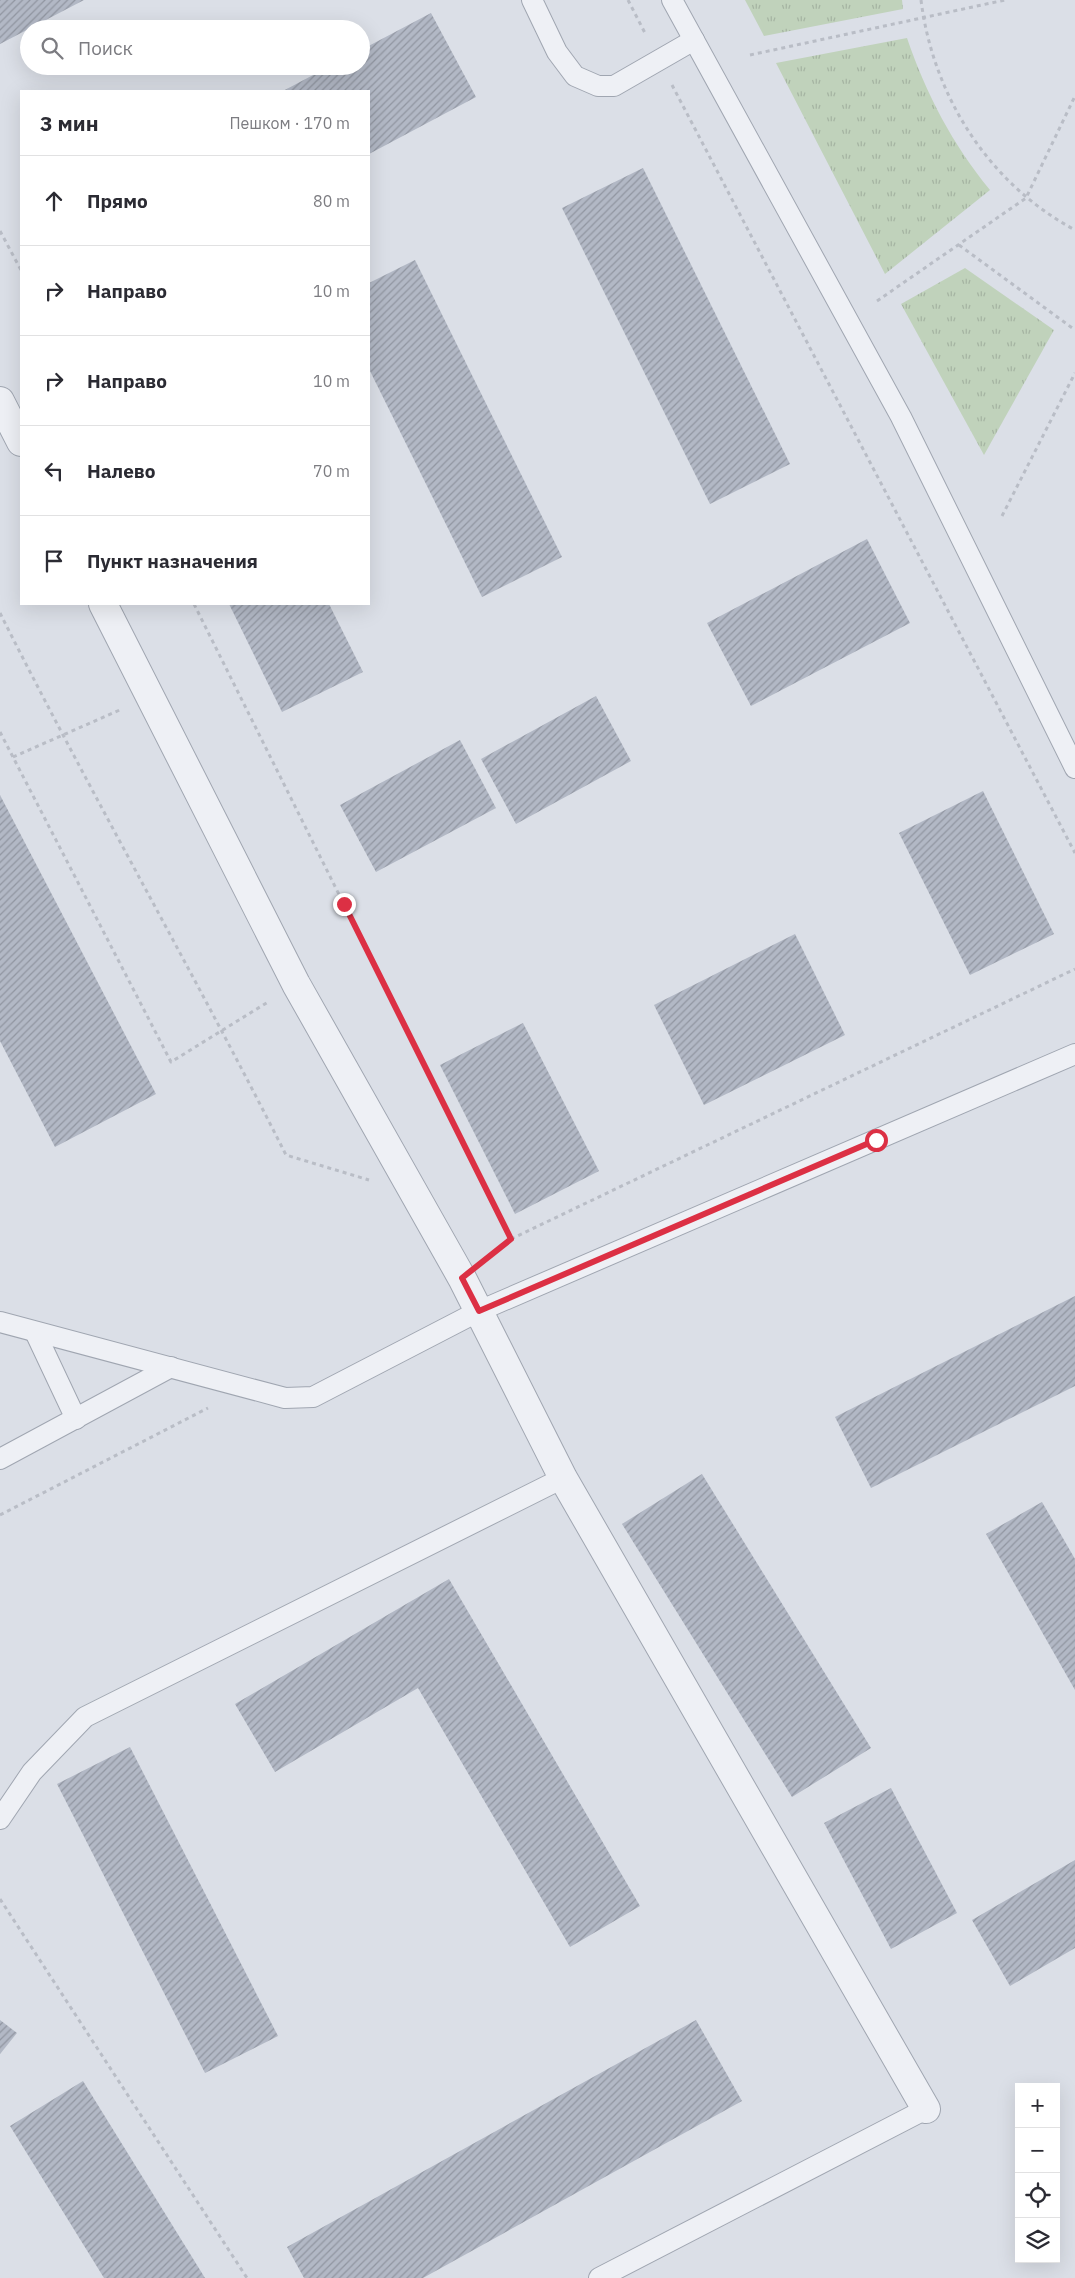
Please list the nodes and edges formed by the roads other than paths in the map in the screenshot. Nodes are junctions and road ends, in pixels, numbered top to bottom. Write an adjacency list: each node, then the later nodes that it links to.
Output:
1 (532, 0): 3 (lane)
2 (672, 0): 3 (lane)
3 (694, 40): 7 (lane)
4 (0, 401): 5 (street)
5 (20, 440)
6 (104, 605): 9 (street)
7 (1075, 768)
8 (1075, 1054): 9 (lane)
9 (479, 1311): 12 (lane); 15 (street)
10 (0, 1322): 11 (lane)
11 (35, 1332): 12 (lane); 13 (lane)
12 (171, 1367): 13 (lane)
13 (76, 1419): 14 (lane)
14 (1, 1457)
15 (563, 1478): 16 (lane); 17 (street)
16 (0, 1819)
17 (926, 2109): 18 (lane)
18 (599, 2278)

